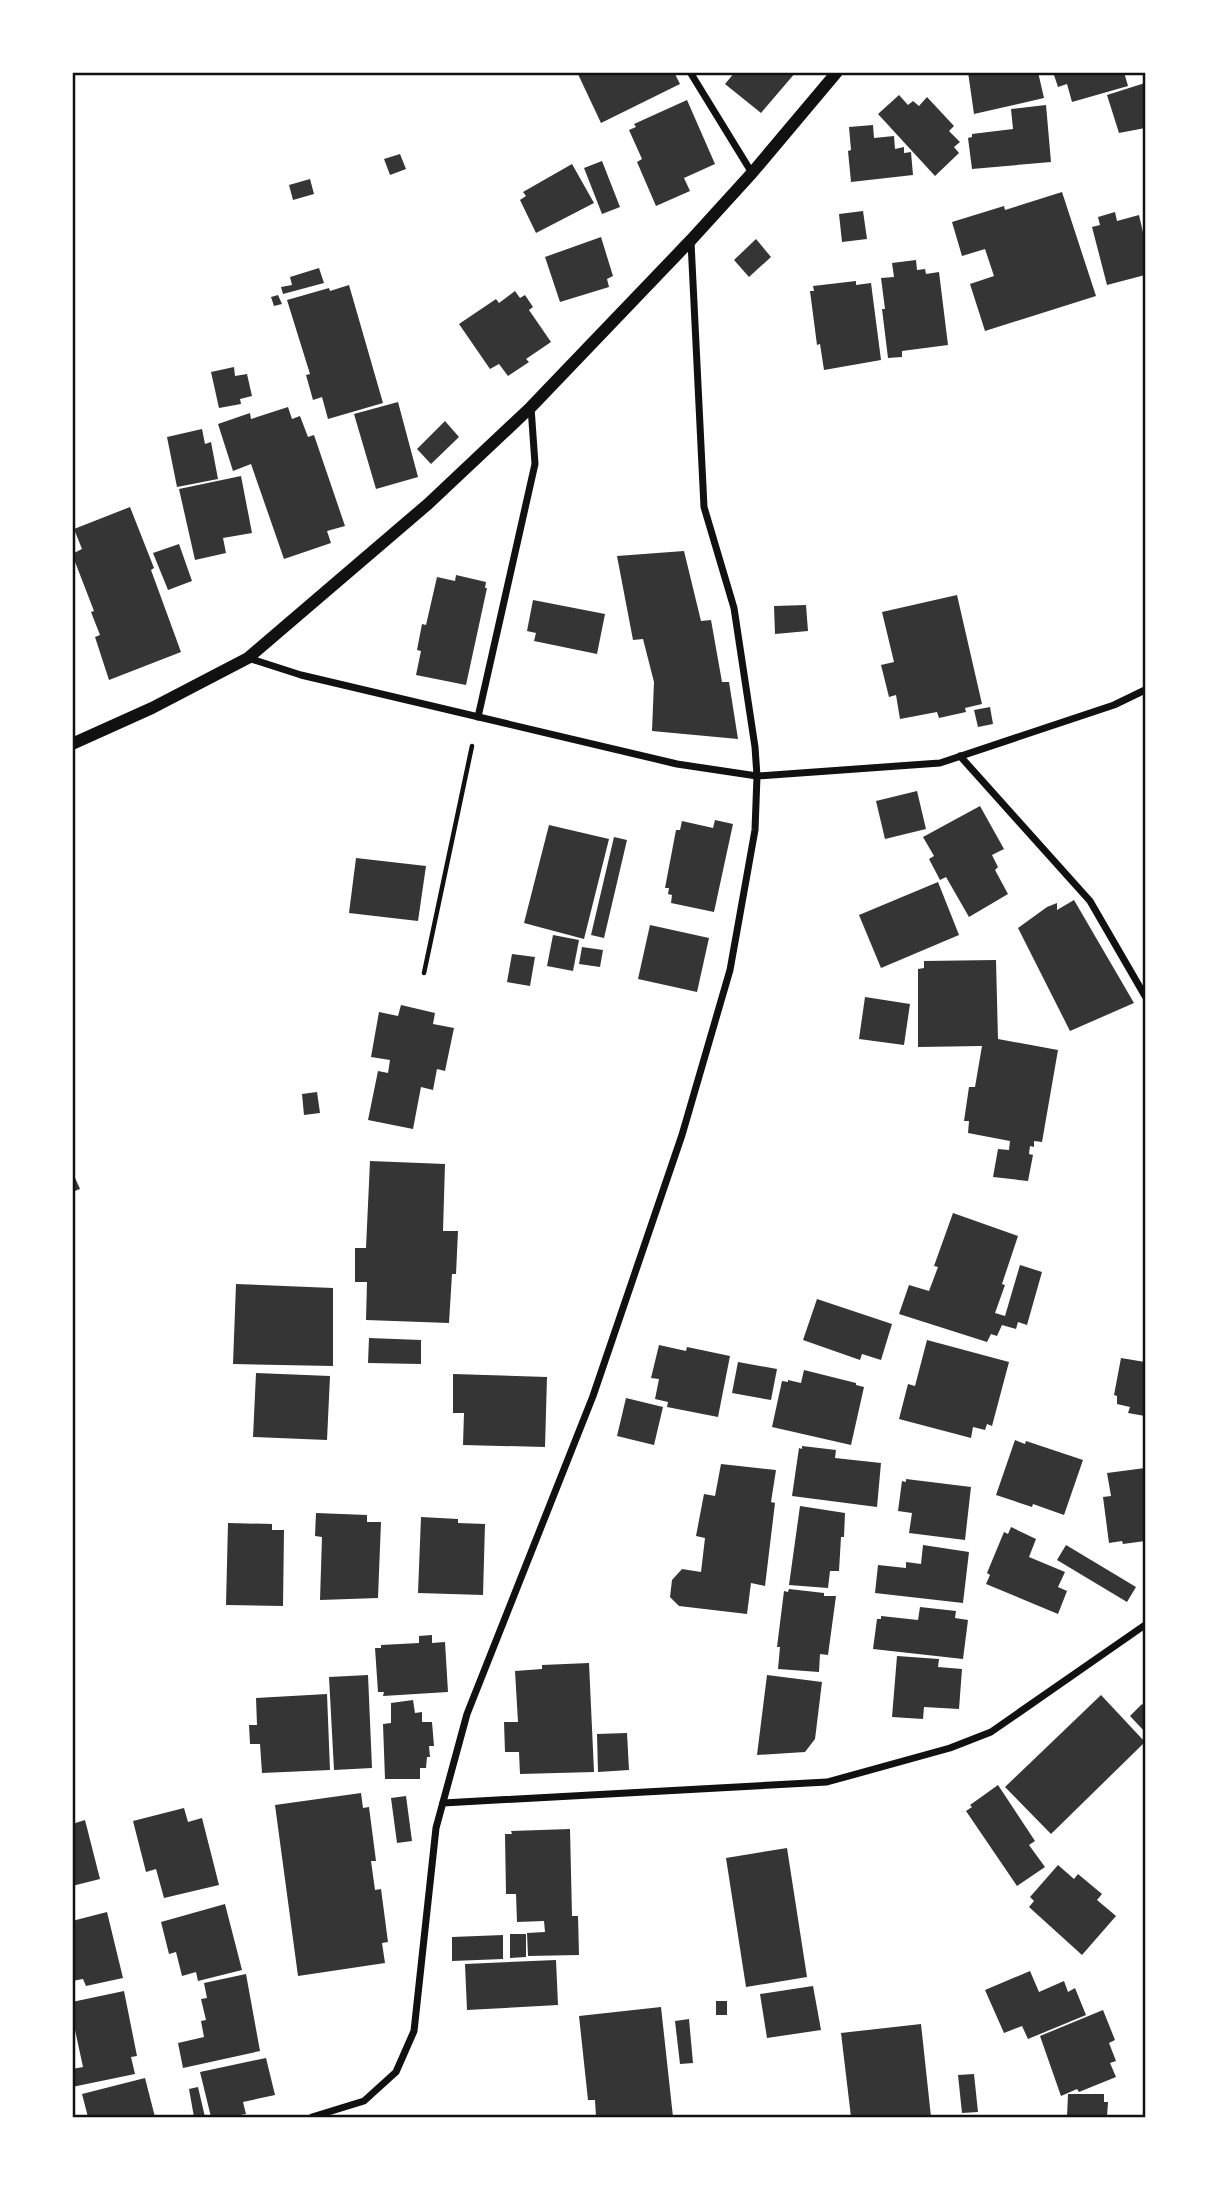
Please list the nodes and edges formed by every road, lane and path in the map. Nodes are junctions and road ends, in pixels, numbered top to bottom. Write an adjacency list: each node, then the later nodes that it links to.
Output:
1 (690, 72): 3 (street)
2 (837, 72): 3 (street)
3 (752, 173): 4 (street)
4 (691, 240): 5 (street); 11 (street)
5 (531, 407): 6 (street); 8 (street)
6 (248, 658): 8 (street); 9 (street)
7 (1145, 690): 10 (street)
8 (478, 717): 11 (street); 12 (path)
9 (72, 744)
10 (960, 756): 11 (street); 13 (street)
11 (757, 776): 15 (street)
12 (425, 973)
13 (1145, 996)
14 (1145, 1625): 15 (street)
15 (443, 1803): 16 (street)
16 (312, 2117)

